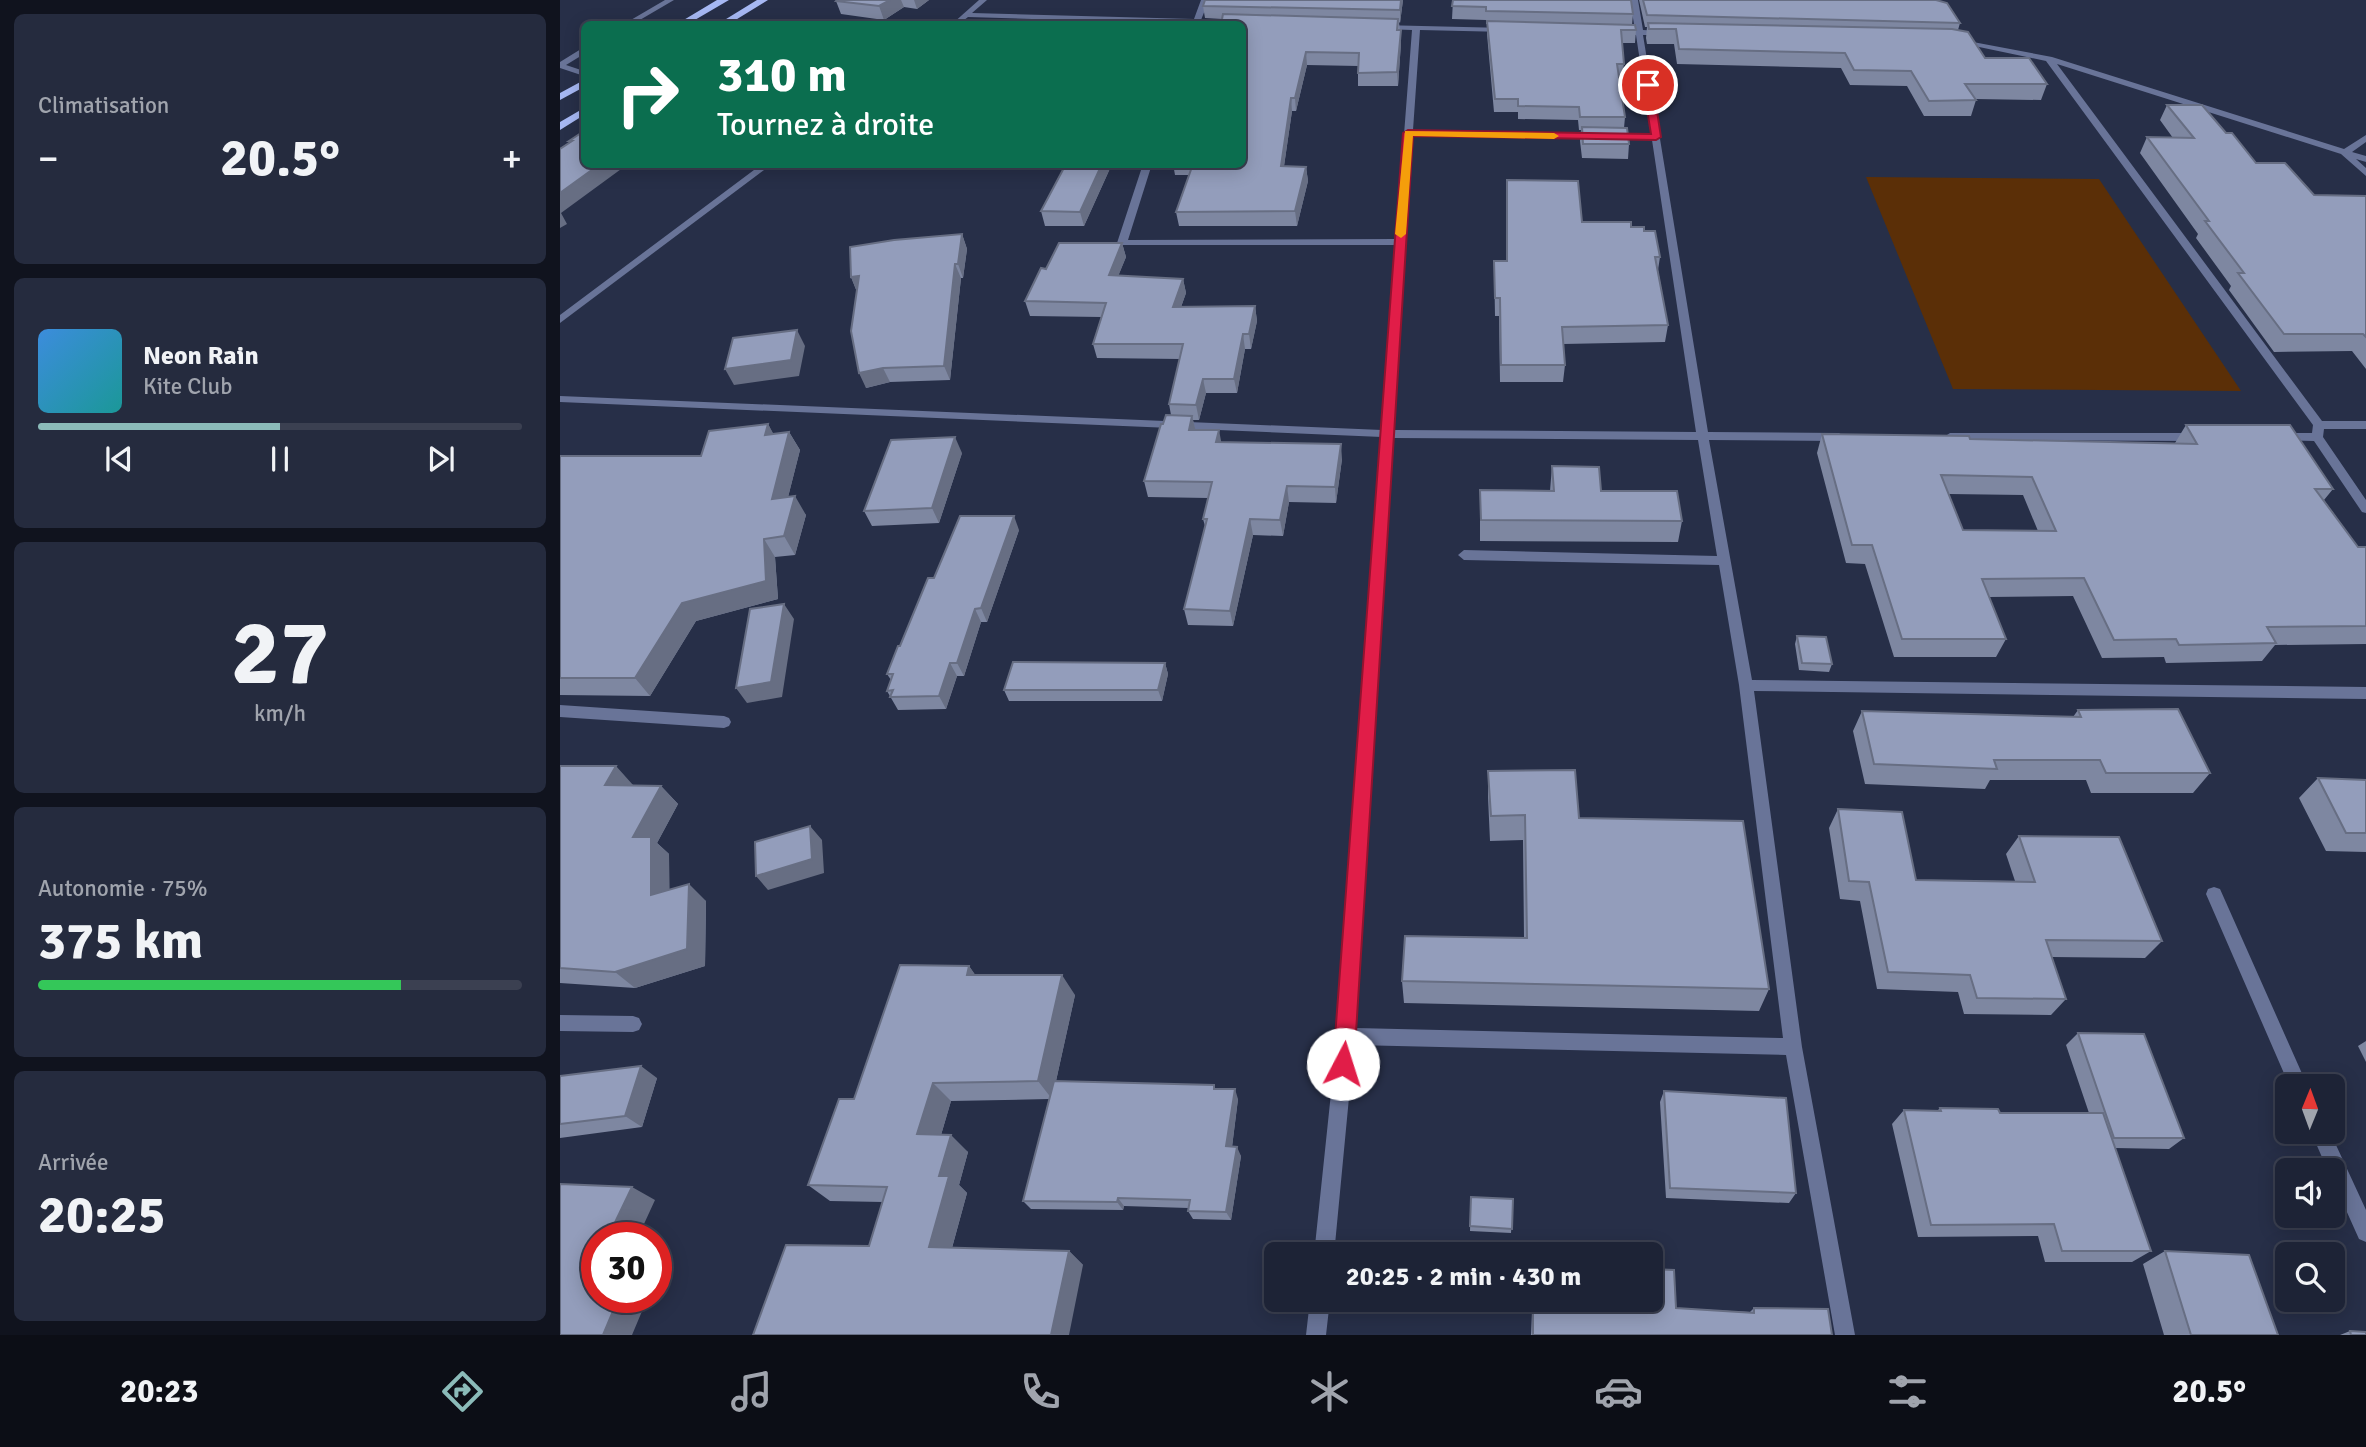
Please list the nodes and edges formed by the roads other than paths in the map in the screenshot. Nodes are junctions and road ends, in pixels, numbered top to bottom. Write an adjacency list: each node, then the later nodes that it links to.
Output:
1 (670, 0): 8 (street)
2 (724, 0): 9 (main road)
3 (763, 0): 10 (main road)
4 (984, 0): 7 (street)
5 (1205, 0): 13 (street)
6 (1634, 0): 20 (street)
7 (968, 15): 11 (street); 12 (street)
8 (633, 21)
9 (687, 21)
10 (728, 21)
11 (960, 21)
12 (1120, 21)
13 (1197, 21)
14 (1246, 23): 15 (street)
15 (1251, 23)
16 (1375, 26): 17 (street)
17 (1416, 28): 18 (street); 31 (street)
18 (1514, 30)
19 (1612, 32): 20 (street)
20 (1639, 33): 21 (street); 32 (street)
21 (1680, 34)
22 (1948, 39): 24 (street)
23 (581, 53): 25 (street)
24 (2049, 59): 34 (street); 43 (street)
25 (560, 65): 26 (street)
26 (581, 73)
27 (581, 85): 28 (main road)
28 (560, 97)
29 (581, 113): 30 (main road)
30 (560, 127)
31 (1408, 133): 32 (street); 39 (street)
32 (1656, 137): 45 (street)
33 (2366, 138): 34 (street)
34 (2345, 153): 35 (street); 38 (street)
35 (2366, 159)
36 (763, 168): 40 (street)
37 (1147, 168): 39 (street)
38 (2366, 173)
39 (1400, 242): 44 (street)
40 (560, 320)
41 (560, 399): 44 (street)
42 (2366, 425): 43 (street)
43 (2318, 431): 49 (street); 50 (street)
44 (1389, 434): 45 (street); 60 (street)
45 (1703, 437): 46 (street); 52 (street)
46 (1857, 437)
47 (1940, 437): 48 (street)
48 (2205, 437)
49 (2261, 437)
50 (2366, 509)
51 (1464, 555): 52 (street)
52 (1725, 561): 53 (street)
53 (1746, 685): 54 (street); 61 (street)
54 (2366, 693)
55 (560, 711): 56 (street)
56 (724, 722)
57 (2214, 894): 62 (street)
58 (560, 1023): 59 (street)
59 (632, 1024)
60 (1346, 1036): 61 (street); 65 (street)
61 (1793, 1047): 68 (street)
62 (2293, 1074)
63 (2326, 1144): 64 (street)
64 (2366, 1232)
65 (1325, 1242)
66 (1319, 1312): 67 (street)
67 (1316, 1335)
68 (1845, 1335)

